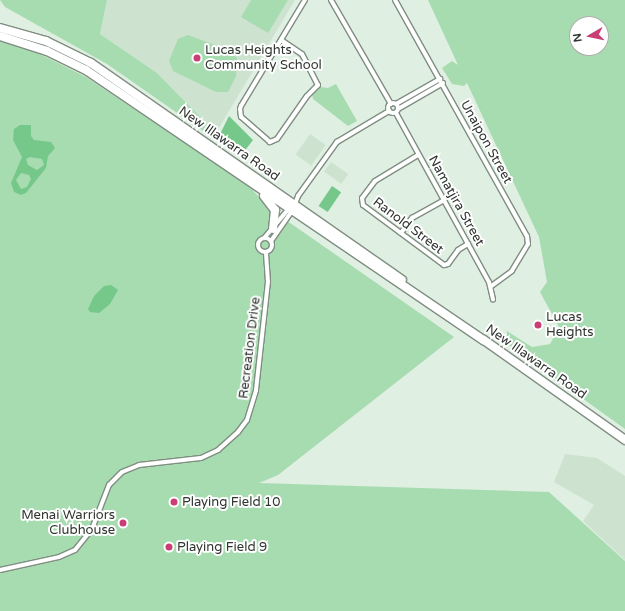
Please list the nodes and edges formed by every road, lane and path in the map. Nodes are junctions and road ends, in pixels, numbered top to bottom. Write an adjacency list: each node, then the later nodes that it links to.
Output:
1 (305, 0): 6 (street)
2 (331, 0): 9 (street)
3 (395, 0): 7 (street, Unaipon Street)
4 (0, 28): 17 (highway, New Illawarra Road)
5 (0, 36): 15 (highway, New Illawarra Road)
6 (281, 40): 6 (street)
7 (440, 79): 8 (street, Unaipon Street); 10 (street)
8 (443, 83): 11 (street); 24 (street, Unaipon Street)
9 (391, 104): 10 (street); 12 (street)
10 (396, 104): 11 (street)
11 (398, 108): 13 (street)
12 (389, 111): 13 (street); 17 (street)
13 (396, 113): 14 (street, Namatjira Street)
14 (418, 154): 16 (street, Namatjira Street); 19 (street, Ranold Street)
15 (257, 186): 17 (highway, New Illawarra Road); 18 (highway)
16 (444, 200): 19 (street); 22 (street, Namatjira Street)
17 (291, 208): 18 (street); 21 (street); 26 (highway, New Illawarra Road)
18 (273, 228): 20 (street)
19 (401, 233): 22 (street, Ranold Street)
20 (266, 238): 21 (street); 23 (street)
21 (272, 241): 23 (street)
22 (468, 244): 24 (street, Namatjira Street)
23 (266, 252): 27 (street, Recreation Drive)
24 (491, 286): 25 (street, Namatjira Street)
25 (493, 300)
26 (625, 440)
27 (0, 570)

